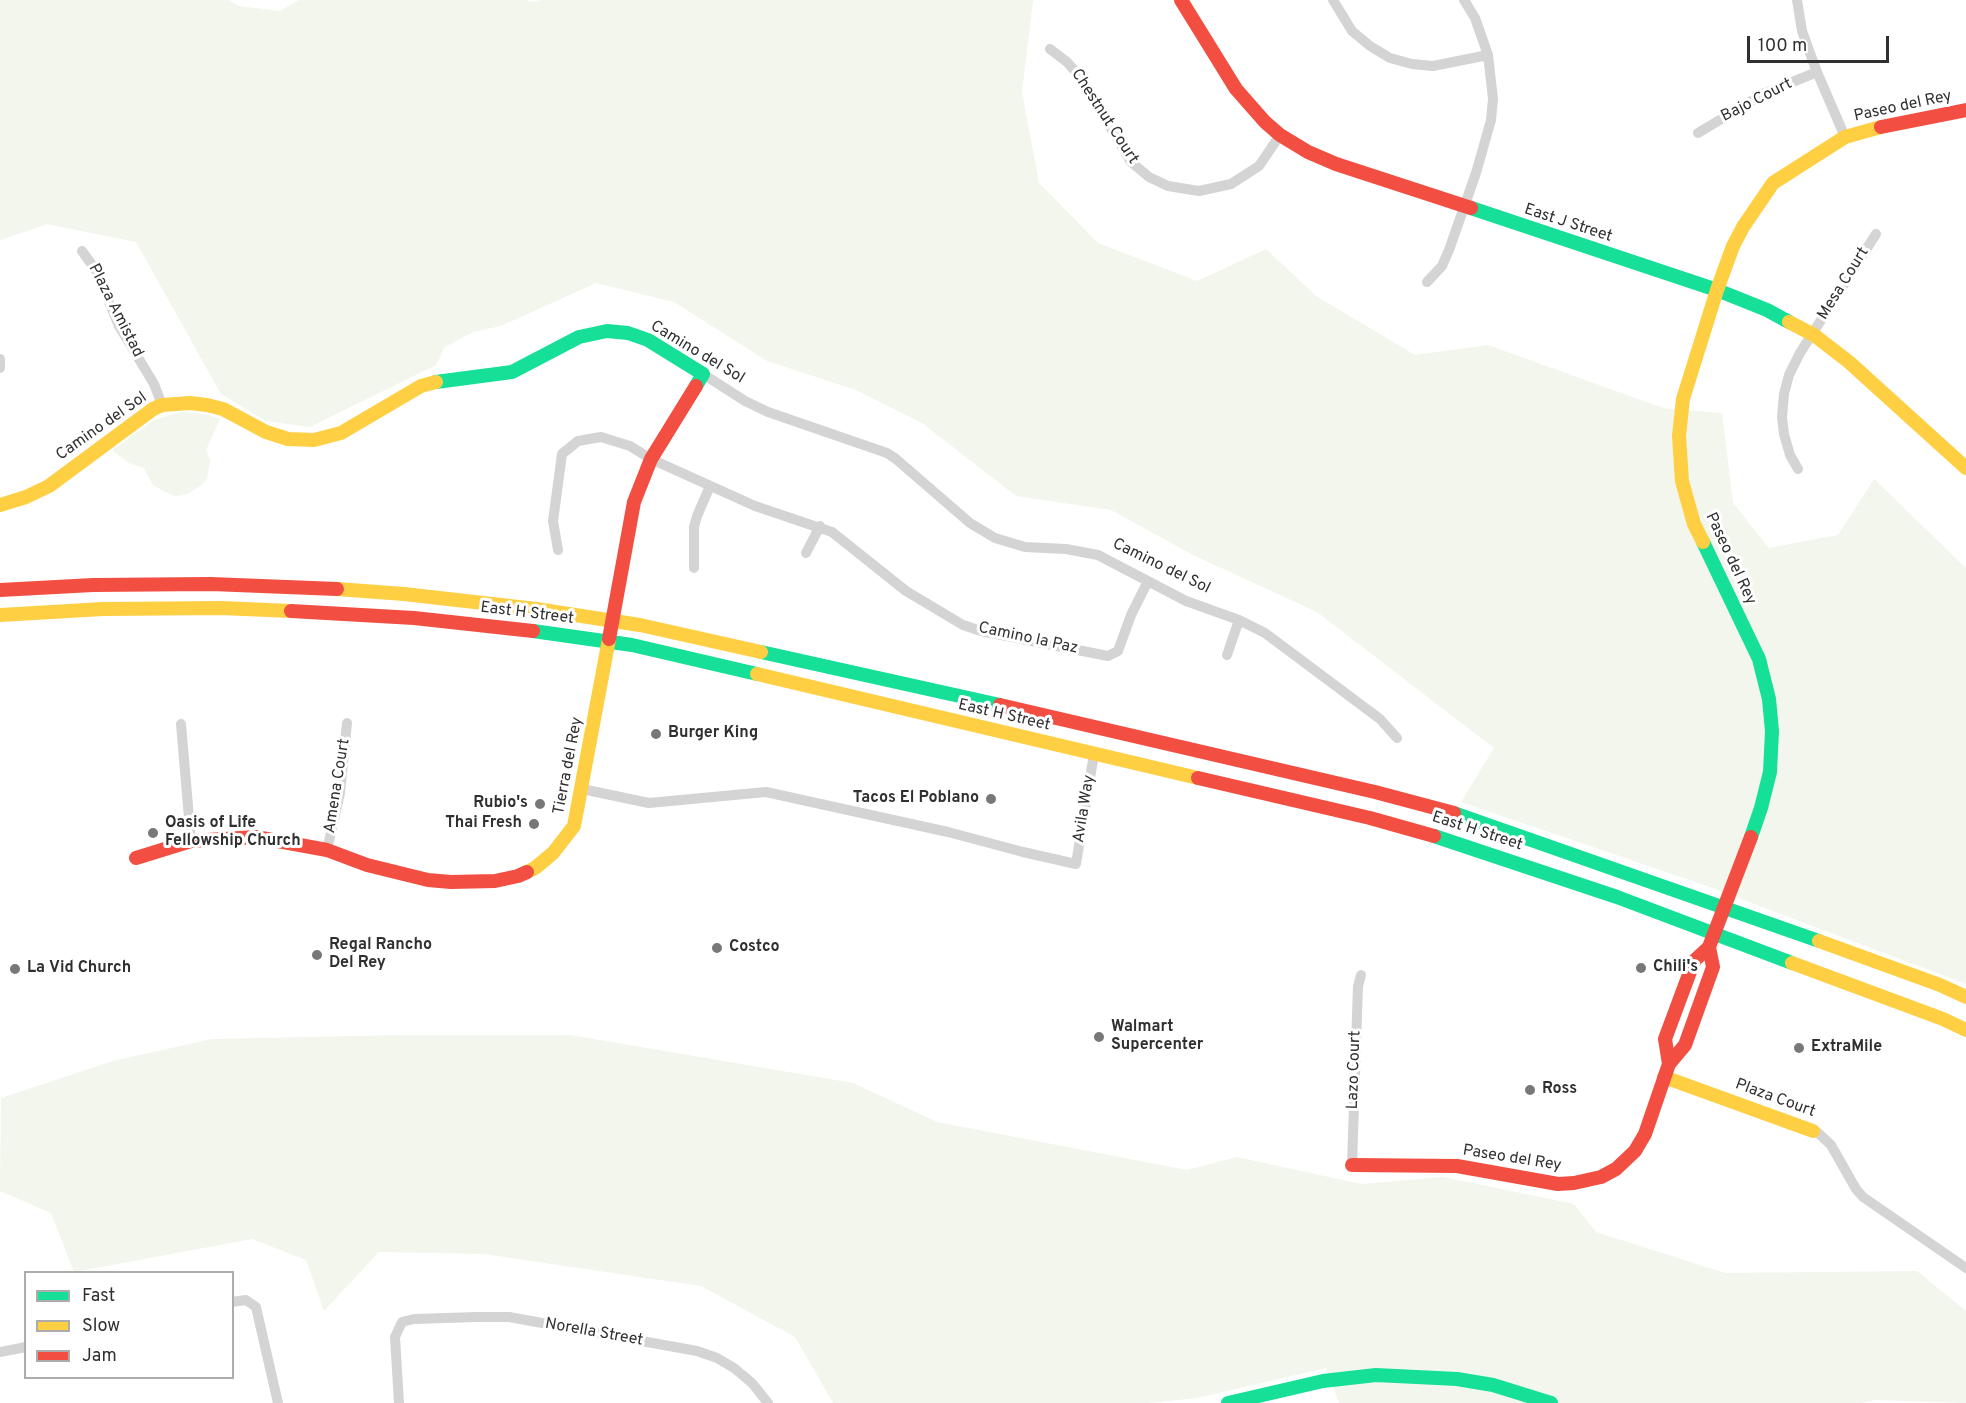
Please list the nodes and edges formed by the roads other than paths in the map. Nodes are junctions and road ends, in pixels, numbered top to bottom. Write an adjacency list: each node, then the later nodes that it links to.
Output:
1 (1181, 0): 10 (main road, East J Street)
2 (1333, 0): 6 (street)
3 (1464, 0): 6 (street)
4 (1797, 0): 7 (street)
5 (1050, 49): 10 (street, Chestnut Court)
6 (1488, 55): 12 (street)
7 (1817, 72): 9 (street, Bajo Court); 11 (street)
8 (1966, 110): 11 (main road, Paseo del Rey)
9 (1698, 133)
10 (1280, 135): 12 (main road, East J Street)
11 (1845, 137): 16 (main road, Paseo del Rey)
12 (1464, 207): 15 (street); 16 (main road, East J Street)
13 (1876, 234): 17 (street, Mesa Court)
14 (82, 251): 21 (street, Plaza Amistad)
15 (1427, 282)
16 (1717, 290): 17 (main road, East J Street); 47 (main road, Paseo del Rey)
17 (1814, 335): 23 (main road, East J Street); 24 (street, Mesa Court)
18 (0, 359): 19 (street)
19 (0, 368)
20 (703, 374): 21 (main road, Camino del Sol); 22 (main road, Tierra del Rey); 31 (street, Camino del Sol)
21 (162, 405): 26 (main road, Camino del Sol)
22 (651, 459): 25 (street, Camino la Paz); 28 (street, Camino la Paz); 34 (main road, Tierra del Rey)
23 (1966, 468)
24 (1797, 469)
25 (710, 486): 27 (street, Camino la Paz); 30 (street)
26 (0, 505)
27 (820, 526): 29 (street); 31 (street, Camino la Paz)
28 (558, 550)
29 (806, 554)
30 (694, 568)
31 (1148, 581): 35 (street, Camino del Sol)
32 (0, 590): 34 (main road, East H Street)
33 (0, 615): 36 (main road, East H Street)
34 (611, 620): 36 (main road, Tierra del Rey); 41 (main road, East H Street)
35 (1239, 620): 37 (street); 40 (street, Camino del Sol)
36 (609, 640): 42 (main road, East H Street); 43 (main road, Tierra del Rey)
37 (1227, 655)
38 (347, 723): 45 (street, Amena Court)
39 (181, 724): 44 (street)
40 (1397, 738)
41 (1153, 740): 42 (main road); 47 (main road, East H Street)
42 (1094, 754): 43 (street, Avila Way); 48 (main road, East H Street)
43 (582, 789): 45 (main road, Tierra del Rey)
44 (191, 841): 45 (main road, Tierra del Rey); 46 (main road, Tierra del Rey)
45 (327, 850)
46 (136, 858)
47 (1725, 908): 48 (main road, Paseo del Rey); 50 (main road, East H Street)
48 (1711, 940): 51 (main road, East H Street); 52 (main road, Paseo del Rey); 52 (main road, Paseo del Rey)
49 (1361, 975): 54 (street, Lazo Court)
50 (1966, 997)
51 (1966, 1030)
52 (1667, 1070): 53 (main road, Plaza Court); 54 (main road, Paseo del Rey)
53 (1814, 1131): 55 (street, Plaza Court)
54 (1352, 1165)
55 (1966, 1268)
56 (234, 1302): 60 (street)
57 (24, 1347): 58 (street)
58 (0, 1352)
59 (1262, 1399): 63 (main road); 64 (main road)
60 (278, 1403)
61 (399, 1403): 62 (street, Norella Street)
62 (768, 1403)
63 (1228, 1403)
64 (1551, 1403)

